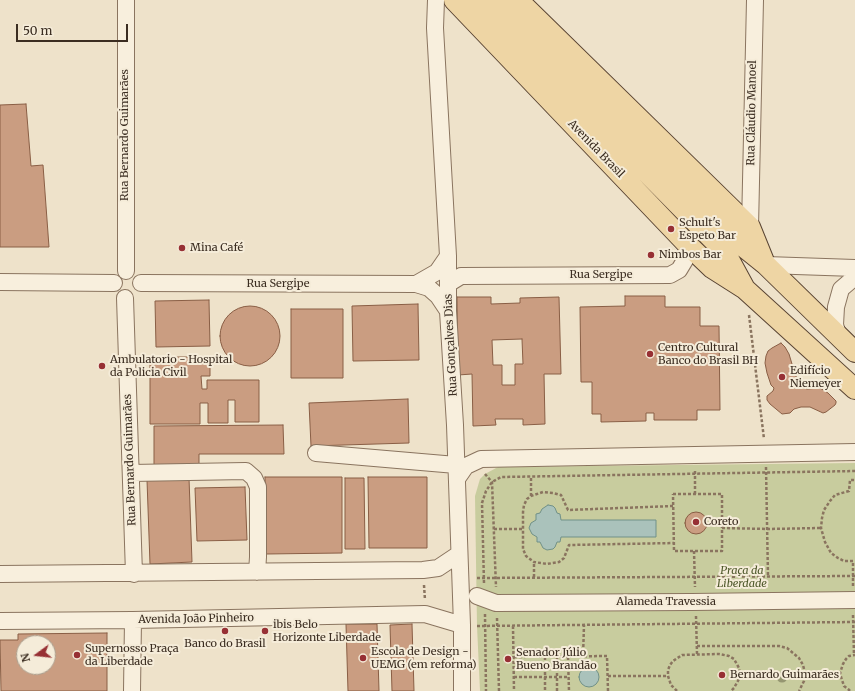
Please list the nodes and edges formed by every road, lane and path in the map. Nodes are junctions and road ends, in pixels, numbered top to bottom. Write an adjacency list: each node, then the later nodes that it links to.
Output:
1 (126, 0): 14 (street, Rua Bernardo Guimarães)
2 (436, 0): 11 (street, Rua Gonçalves Dias)
3 (454, 0): 9 (main road, Avenida Brasil)
4 (476, 0): 10 (main road, Avenida Brasil)
5 (497, 0): 12 (main road)
6 (518, 0): 8 (main road)
7 (755, 0): 8 (street, Rua Cláudio Manoel)
8 (750, 227): 12 (main road)
9 (688, 245): 20 (street, Rua Sergipe); 21 (main road, Avenida Brasil)
10 (725, 252): 12 (main road); 21 (main road, Avenida Brasil)
11 (448, 256): 19 (street, Rua Sergipe); 20 (street, Rua Gonçalves Dias)
12 (766, 265): 13 (street); 24 (main road)
13 (855, 268)
14 (126, 271): 17 (street); 18 (street)
15 (855, 277): 24 (street)
16 (0, 282): 17 (street)
17 (114, 283): 22 (street)
18 (141, 283): 19 (street, Rua Sergipe); 22 (street)
19 (416, 284): 23 (street, Rua Sergipe)
20 (448, 284): 23 (street, Rua Gonçalves Dias)
21 (745, 289): 26 (main road, Avenida Brasil); 29 (path)
22 (125, 298): 34 (street, Rua Bernardo Guimarães)
23 (448, 311): 32 (street, Rua Gonçalves Dias)
24 (839, 337): 25 (main road)
25 (855, 352)
26 (855, 389)
27 (855, 452): 29 (street)
28 (316, 453): 32 (street)
29 (766, 458): 32 (street); 35 (path)
30 (695, 465): 37 (path)
31 (855, 471): 35 (path)
32 (457, 472): 50 (street, Rua Gonçalves Dias)
33 (531, 472): 38 (path)
34 (131, 473): 53 (street); 55 (street, Rua Bernardo Guimarães)
35 (766, 473): 37 (path); 48 (path)
36 (485, 474): 40 (path)
37 (695, 474): 38 (path); 41 (path)
38 (531, 477): 40 (path); 42 (path)
39 (855, 480): 45 (path)
40 (492, 482): 46 (path); 59 (path)
41 (695, 494): 43 (path); 44 (path)
42 (531, 496): 43 (path); 47 (path)
43 (673, 506): 49 (path)
44 (722, 528): 48 (path); 49 (path)
45 (821, 528): 48 (path); 56 (path)
46 (494, 529): 47 (path); 60 (path)
47 (523, 529): 51 (path)
48 (768, 529): 57 (path)
49 (674, 543): 51 (path)
50 (459, 554): 52 (street); 69 (street, Rua Gonçalves Dias)
51 (534, 562): 61 (path)
52 (422, 570): 53 (street); 64 (path)
53 (257, 572): 55 (street)
54 (0, 574): 55 (street)
55 (134, 574)
56 (854, 576): 57 (path); 63 (path)
57 (768, 577): 61 (path)
58 (477, 578): 59 (path)
59 (484, 578): 60 (path); 62 (path)
60 (496, 578): 61 (path); 62 (path)
61 (534, 578)
62 (486, 599): 63 (street, Alameda Travessia); 70 (path); 71 (path)
63 (854, 600): 67 (path)
64 (425, 614): 65 (street, Avenida João Pinheiro); 69 (street, Avenida João Pinheiro)
65 (133, 620): 66 (street, Avenida João Pinheiro); 88 (street)
66 (0, 621)
67 (854, 622): 68 (path); 74 (path)
68 (584, 625): 72 (path); 75 (path)
69 (470, 626): 70 (path); 89 (street, Rua Gonçalves Dias)
70 (485, 626): 71 (path); 90 (path)
71 (497, 626): 72 (path); 91 (path)
72 (513, 626): 76 (path)
73 (697, 646): 80 (path)
74 (854, 655): 81 (path)
75 (584, 656): 79 (path); 84 (path)
76 (514, 657): 77 (path); 86 (path)
77 (545, 657): 78 (path); 82 (path)
78 (557, 657): 79 (path); 83 (path)
79 (568, 657): 87 (path)
80 (805, 673): 81 (path); 99 (path)
81 (840, 673): 100 (path)
82 (545, 676): 83 (path); 86 (path); 93 (path)
83 (557, 676): 87 (path); 94 (path)
84 (608, 676): 85 (path); 96 (path)
85 (668, 676): 97 (path); 98 (path)
86 (514, 677): 92 (path)
87 (569, 677): 95 (path)
88 (132, 691)
89 (462, 691)
90 (486, 691)
91 (499, 691)
92 (514, 691)
93 (545, 691)
94 (557, 691)
95 (569, 691)
96 (608, 691)
97 (677, 691)
98 (731, 691)
99 (799, 691)
100 (850, 691)

